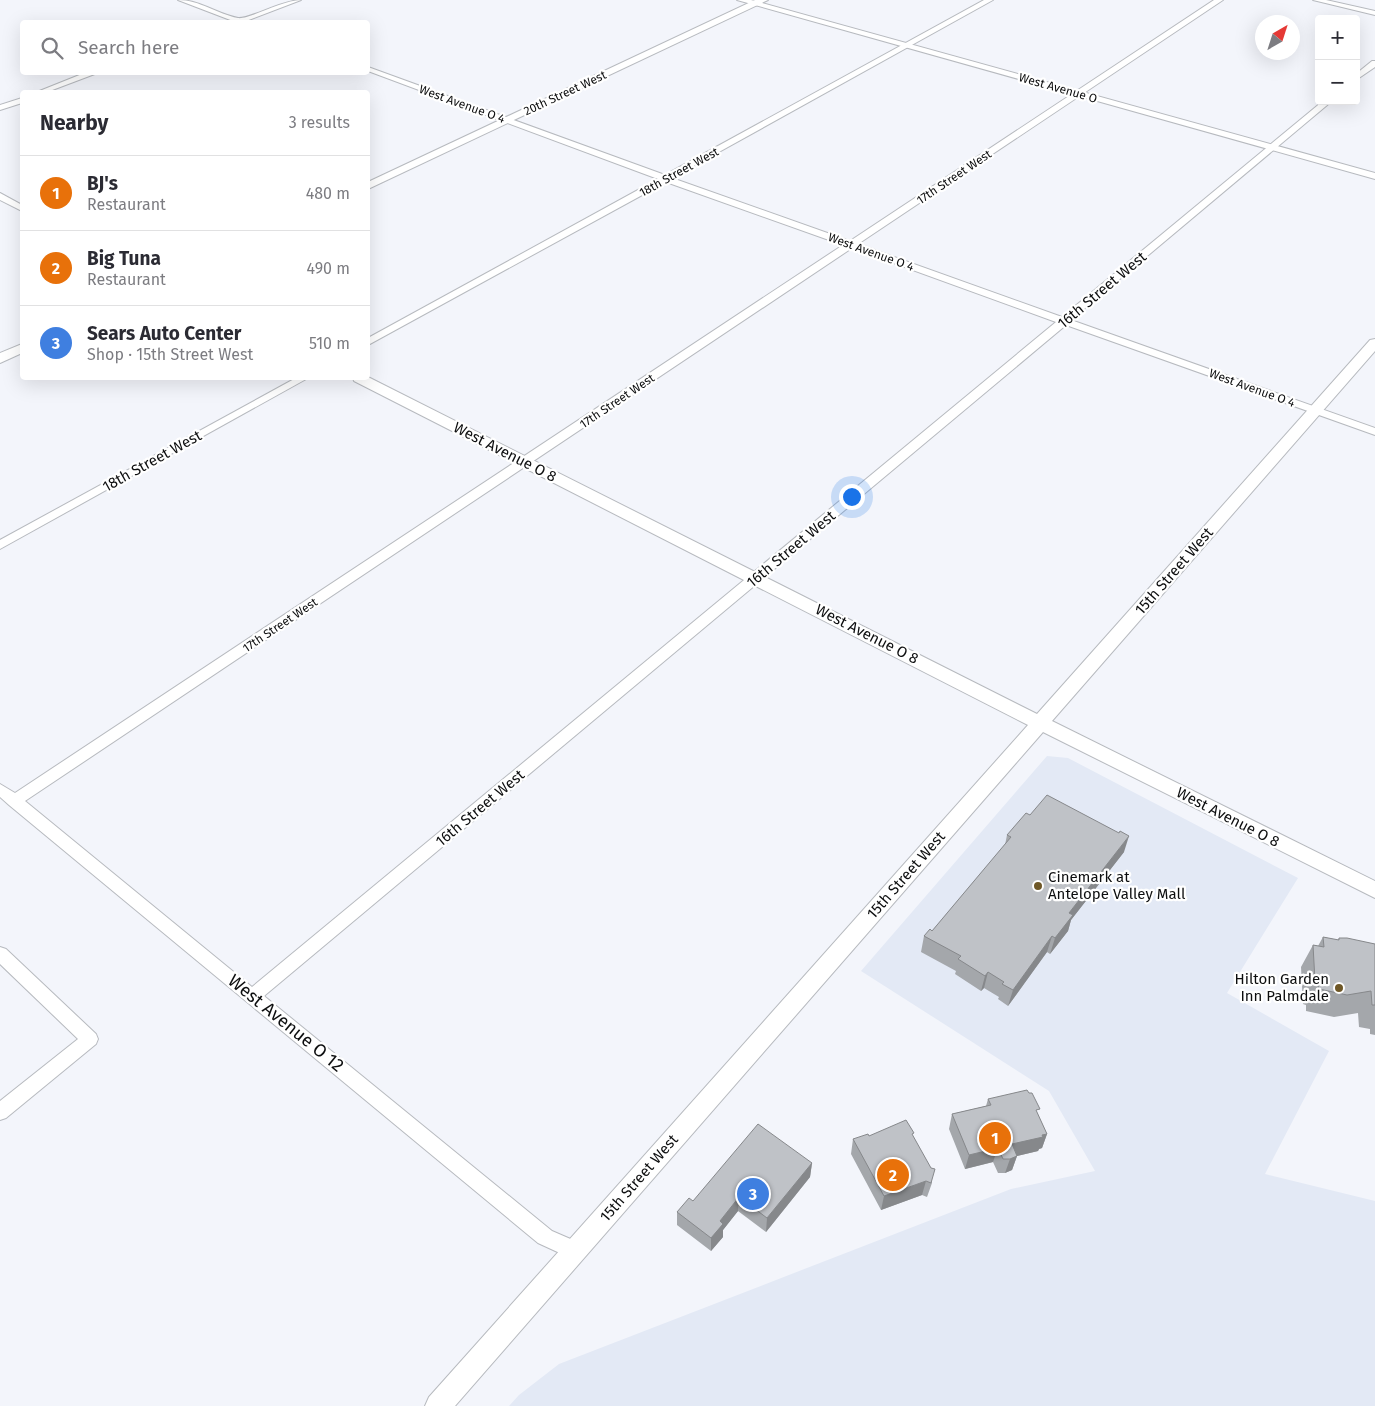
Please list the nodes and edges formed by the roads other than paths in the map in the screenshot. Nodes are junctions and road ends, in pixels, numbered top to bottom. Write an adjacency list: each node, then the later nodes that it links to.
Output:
1 (182, 0): 9 (street)
2 (297, 0): 10 (street)
3 (742, 0): 7 (street, West Avenue O)
4 (989, 0): 11 (street, 18th Street West)
5 (1219, 0): 17 (street, 17th Street West)
6 (1317, 0): 8 (street)
7 (759, 2): 11 (street, West Avenue O); 21 (main road, 20th Street West)
8 (1375, 13)
9 (234, 20)
10 (244, 20)
11 (906, 46): 17 (street, West Avenue O); 24 (street, 18th Street West)
12 (1375, 62): 15 (street)
13 (370, 70): 21 (street, West Avenue O 4)
14 (88, 75): 16 (street)
15 (1360, 75)
16 (47, 90)
17 (1079, 94): 22 (street, West Avenue O); 28 (street, 17th Street West)
18 (20, 101): 20 (street)
19 (1323, 105): 22 (street, 16th Street West)
20 (0, 108)
21 (506, 121): 24 (street, West Avenue O 4); 25 (main road, 20th Street West)
22 (1272, 147): 23 (street, West Avenue O); 29 (street, 16th Street West)
23 (1375, 176)
24 (667, 179): 28 (street, West Avenue O 4); 30 (street, 18th Street West)
25 (370, 185)
26 (0, 196): 27 (street)
27 (20, 207)
28 (851, 245): 29 (street, West Avenue O 4); 38 (street, 17th Street West)
29 (1066, 321): 36 (street, West Avenue O 4); 40 (street, 16th Street West)
30 (370, 341)
31 (1375, 343): 36 (street, 15th Street West)
32 (20, 349): 33 (main road)
33 (0, 359)
34 (299, 380): 39 (street, 18th Street West)
35 (363, 380): 38 (street, West Avenue O 8)
36 (1316, 411): 37 (street, West Avenue O 4); 41 (street, 15th Street West)
37 (1375, 432)
38 (524, 462): 40 (street, West Avenue O 8); 43 (street, 17th Street West)
39 (0, 545)
40 (756, 578): 41 (street, West Avenue O 8); 46 (street, 16th Street West)
41 (1040, 723): 44 (street, West Avenue O 8); 48 (street, 15th Street West)
42 (0, 789): 43 (street, West Avenue O 12)
43 (14, 801): 46 (street, West Avenue O 12)
44 (1375, 890)
45 (0, 954): 47 (street)
46 (254, 996): 48 (street, West Avenue O 12)
47 (0, 1112)
48 (575, 1251): 49 (street, 15th Street West)
49 (438, 1406)

